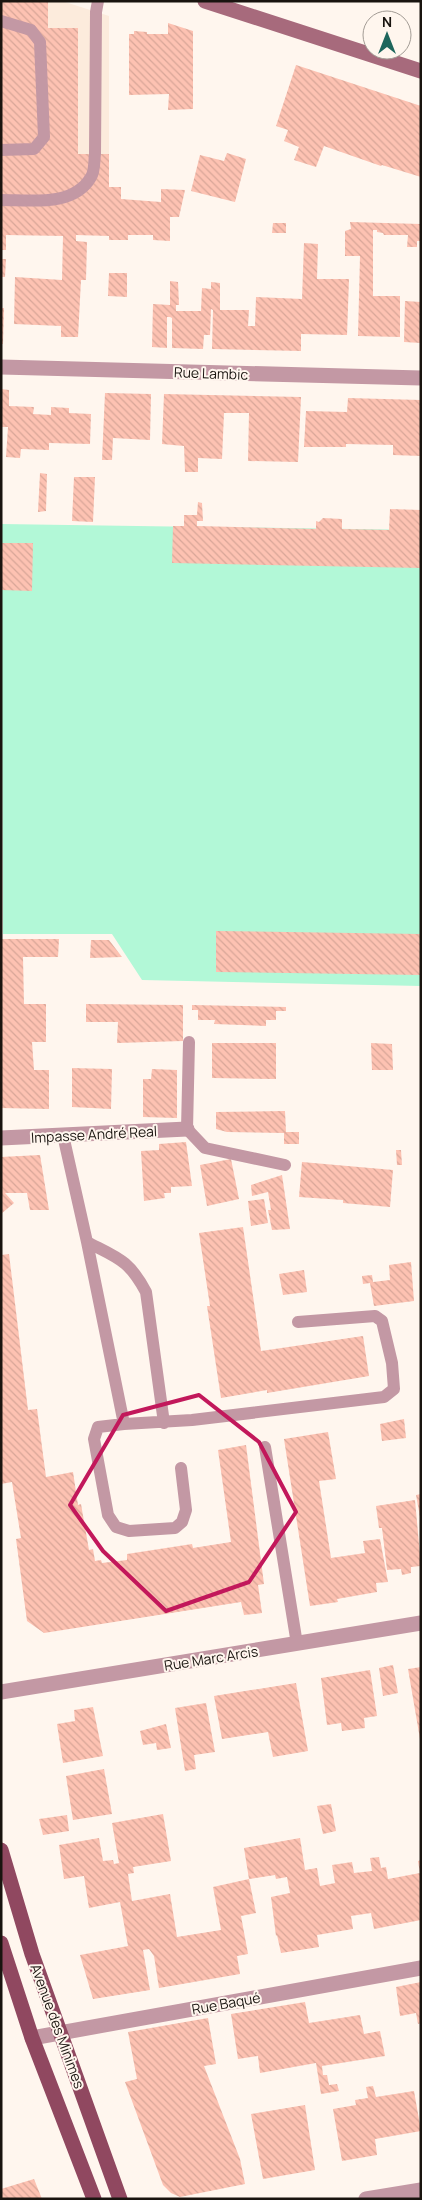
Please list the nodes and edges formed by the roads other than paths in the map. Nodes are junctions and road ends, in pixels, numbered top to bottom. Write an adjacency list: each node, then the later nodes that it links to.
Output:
1 (98, 1): 6 (lane)
2 (205, 1): 4 (main road)
3 (1, 21): 5 (lane)
4 (421, 71)
5 (1, 150)
6 (1, 200)
7 (1, 366): 8 (street, Rue Lambic)
8 (421, 378)
9 (189, 1042): 10 (lane)
10 (187, 1129): 11 (street, Impasse André Real); 13 (lane)
11 (63, 1135): 12 (street, Impasse André Real); 14 (lane)
12 (1, 1138)
13 (285, 1165)
14 (88, 1242): 16 (lane); 17 (lane)
15 (298, 1322): 16 (lane)
16 (164, 1422): 17 (lane)
17 (124, 1424): 19 (lane)
18 (265, 1448): 21 (lane)
19 (181, 1468)
20 (421, 1623): 21 (street, Rue Marc Arcis)
21 (297, 1644): 22 (street, Rue Marc Arcis)
22 (1, 1692)
23 (1, 1850): 26 (main road, Avenue des Minimes)
24 (1, 1943): 27 (main road, Avenue des Minimes)
25 (421, 1968): 26 (street, Rue Baqué)
26 (60, 2033): 27 (street, Rue Baqué); 30 (main road, Avenue des Minimes)
27 (32, 2038): 29 (main road, Avenue des Minimes)
28 (421, 2190): 31 (street)
29 (94, 2199)
30 (120, 2199)
31 (366, 2199)

